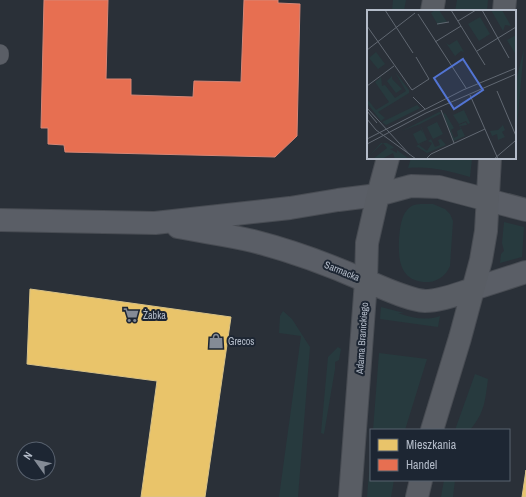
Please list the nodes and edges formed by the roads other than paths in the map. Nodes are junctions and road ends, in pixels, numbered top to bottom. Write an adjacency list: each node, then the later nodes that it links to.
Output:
1 (434, 0): 3 (main road)
2 (505, 0): 4 (main road)
3 (432, 10)
4 (504, 10)
5 (388, 159): 7 (main road, Adama Branickiego)
6 (490, 159): 8 (main road)
7 (378, 195): 8 (main road, Sarmacka); 11 (street, Sarmacka); 13 (main road, Adama Branickiego)
8 (488, 200): 9 (street, Sarmacka); 14 (main road)
9 (526, 210)
10 (0, 220): 11 (street, Sarmacka)
11 (155, 223): 13 (street, Sarmacka)
12 (526, 272): 14 (street, Sarmacka)
13 (366, 281): 14 (main road, Sarmacka); 17 (main road, Adama Branickiego)
14 (473, 289): 15 (main road)
15 (432, 429)
16 (421, 481): 18 (main road)
17 (350, 497)
18 (417, 497)

